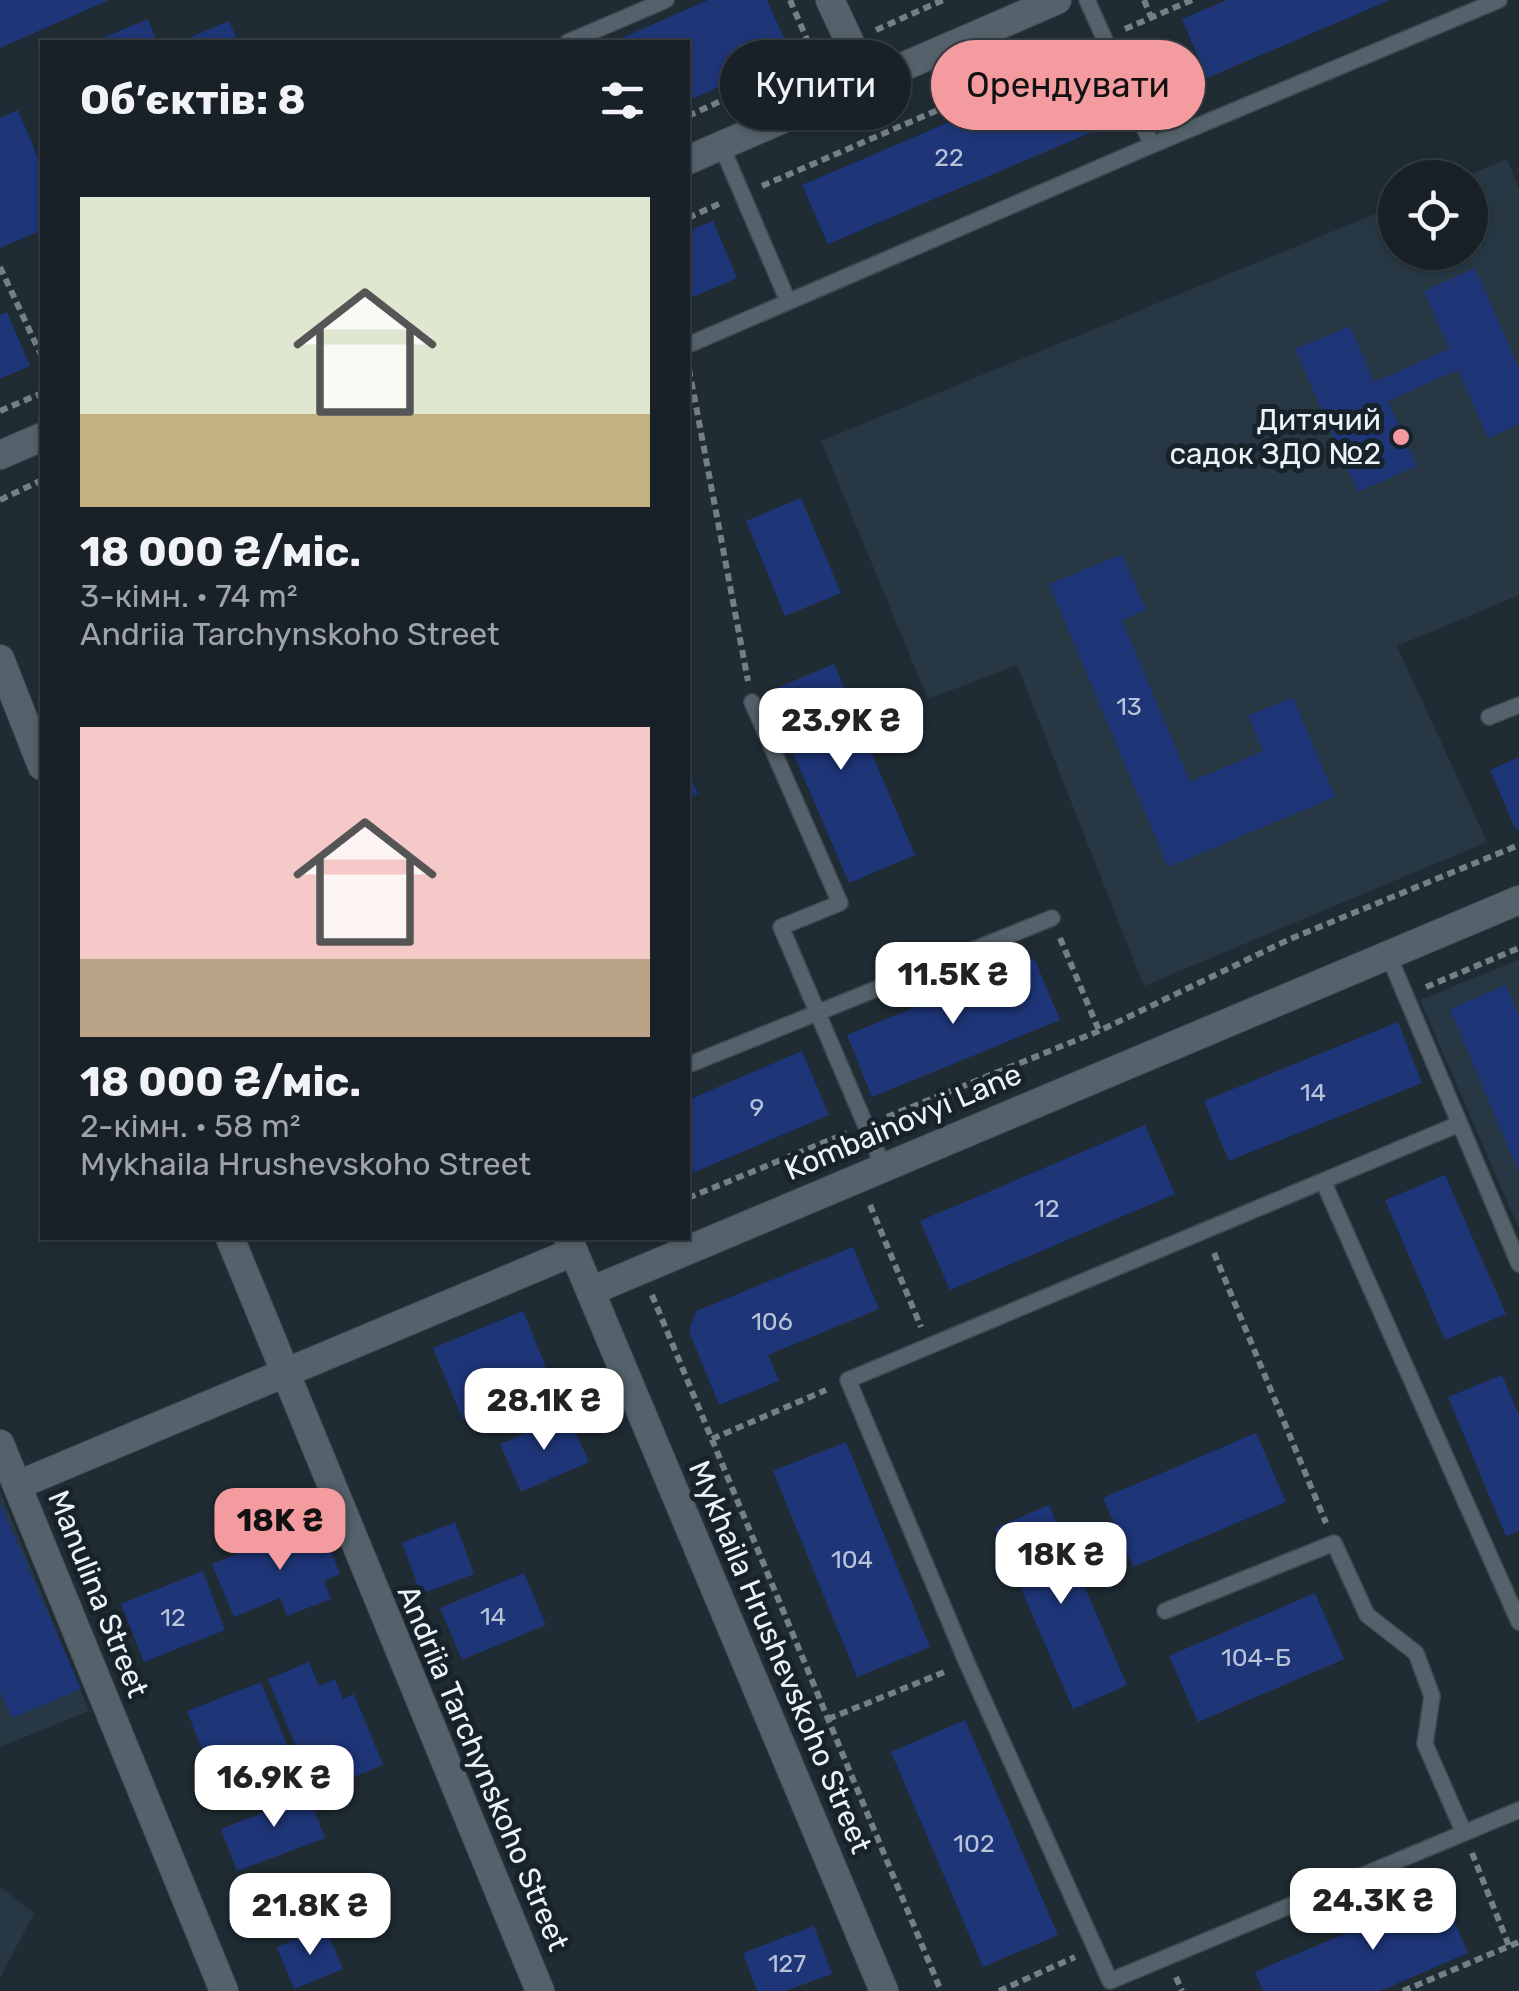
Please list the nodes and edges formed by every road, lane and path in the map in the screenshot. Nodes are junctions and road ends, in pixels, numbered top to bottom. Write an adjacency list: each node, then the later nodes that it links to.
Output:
1 (666, 0): 12 (lane)
2 (790, 0): 13 (path)
3 (830, 0): 14 (street)
4 (943, 0): 15 (path)
5 (1056, 0): 16 (street)
6 (1086, 0): 11 (lane)
7 (1144, 0): 10 (path)
8 (1192, 0): 10 (path)
9 (1499, 0): 20 (lane)
10 (1152, 18): 11 (path)
11 (1104, 38): 20 (lane); 23 (path)
12 (573, 40)
13 (807, 40)
14 (848, 40)
15 (853, 40)
16 (911, 63)
17 (720, 101): 18 (path)
18 (690, 115)
19 (758, 130): 21 (street)
20 (1152, 145): 26 (lane)
21 (721, 146): 22 (street); 23 (lane)
22 (690, 159)
23 (742, 194): 24 (path); 26 (lane)
24 (690, 217)
25 (0, 268): 28 (path)
26 (788, 301): 27 (lane)
27 (690, 344)
28 (40, 354)
29 (690, 373): 37 (path)
30 (40, 395): 31 (path)
31 (0, 411)
32 (40, 437): 33 (street)
33 (0, 455)
34 (40, 481): 35 (path)
35 (0, 500)
36 (0, 659): 40 (street)
37 (752, 702): 47 (lane)
38 (1519, 704): 39 (lane)
39 (1489, 717)
40 (40, 761)
41 (1519, 845): 48 (path)
42 (1519, 900): 45 (street, Kombainovyi Lane)
43 (1052, 918): 47 (lane); 48 (path)
44 (1519, 948): 46 (path)
45 (1388, 954): 46 (lane); 50 (street, Kombainovyi Lane)
46 (1406, 996): 51 (lane)
47 (818, 1014): 49 (lane); 52 (lane)
48 (1099, 1030): 50 (path); 52 (path)
49 (690, 1064)
50 (1115, 1068): 53 (street, Kombainovyi Lane)
51 (1459, 1124): 54 (lane); 59 (lane)
52 (866, 1126): 53 (lane); 55 (path)
53 (870, 1171): 60 (street, Kombainovyi Lane); 62 (path)
54 (1323, 1181): 56 (lane); 70 (lane)
55 (690, 1197)
56 (1205, 1232): 62 (lane); 68 (path)
57 (231, 1240): 63 (street, Andriia Tarchynskoho Street)
58 (570, 1245): 61 (street, Mykhaila Hrushevskoho Street); 63 (street)
59 (1519, 1264)
60 (641, 1268): 61 (street, Kombainovyi Lane); 65 (path)
61 (591, 1291): 80 (street, Mykhaila Hrushevskoho Street)
62 (929, 1346): 64 (lane)
63 (284, 1374): 67 (street); 79 (street, Andriia Tarchynskoho Street)
64 (848, 1380): 65 (path); 71 (lane)
65 (712, 1439): 72 (path)
66 (0, 1444): 67 (street, Manulina Street)
67 (18, 1485): 78 (street, Manulina Street)
68 (1334, 1543): 69 (lane); 74 (lane)
69 (1166, 1611)
70 (1519, 1622)
71 (967, 1663): 72 (path); 77 (lane)
72 (828, 1719): 81 (path)
73 (1519, 1810): 74 (lane)
74 (1464, 1833): 76 (path); 77 (lane)
75 (1519, 1942): 76 (path)
76 (1509, 1946): 83 (path)
77 (1096, 1948): 82 (path)
78 (224, 1991)
79 (540, 1991)
80 (884, 1991)
81 (942, 1991)
82 (998, 1991)
83 (1403, 1991)

